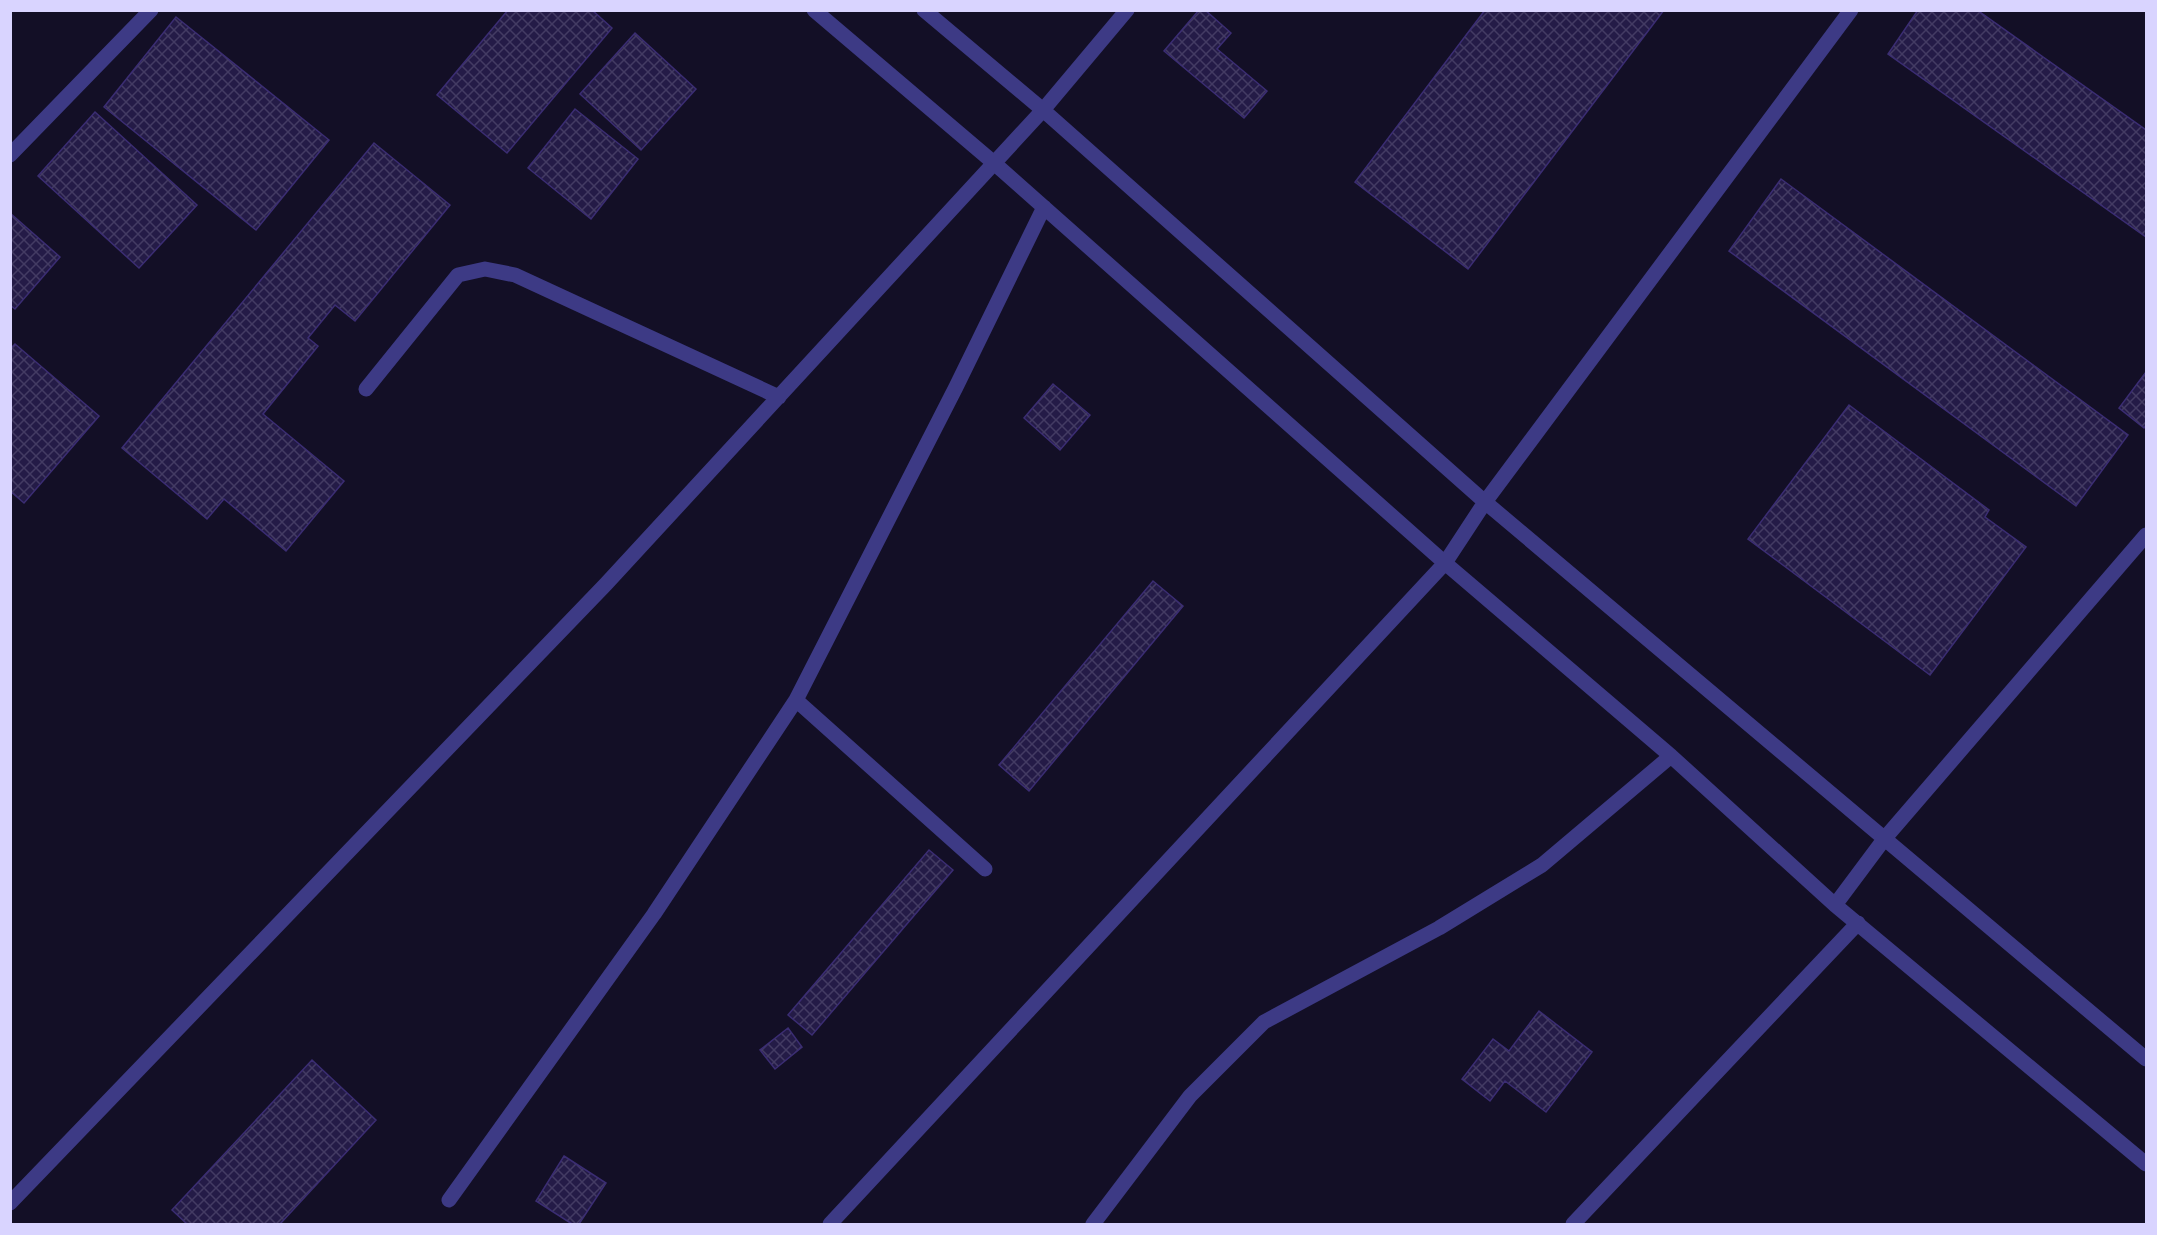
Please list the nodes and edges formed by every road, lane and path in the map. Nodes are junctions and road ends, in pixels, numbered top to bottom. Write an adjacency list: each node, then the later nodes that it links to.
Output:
1 (151, 10): 7 (street)
2 (814, 10): 8 (street)
3 (924, 10): 6 (street)
4 (1127, 10): 6 (street)
5 (1851, 10): 12 (street)
6 (1043, 110): 8 (street); 12 (street)
7 (10, 155)
8 (994, 163): 9 (street); 11 (street)
9 (1044, 207): 14 (street); 15 (street)
10 (366, 389): 11 (street)
11 (779, 396): 24 (street)
12 (1485, 502): 14 (street); 17 (street)
13 (2146, 535): 17 (street)
14 (1445, 562): 16 (street); 25 (street)
15 (795, 700): 18 (street); 23 (street)
16 (1671, 756): 19 (street); 26 (street)
17 (1886, 838): 19 (street); 21 (street)
18 (985, 869)
19 (1835, 905): 20 (street)
20 (1858, 923): 22 (street); 27 (street)
21 (2146, 1059)
22 (2146, 1164)
23 (449, 1200)
24 (10, 1203)
25 (830, 1224)
26 (1093, 1224)
27 (1573, 1224)

